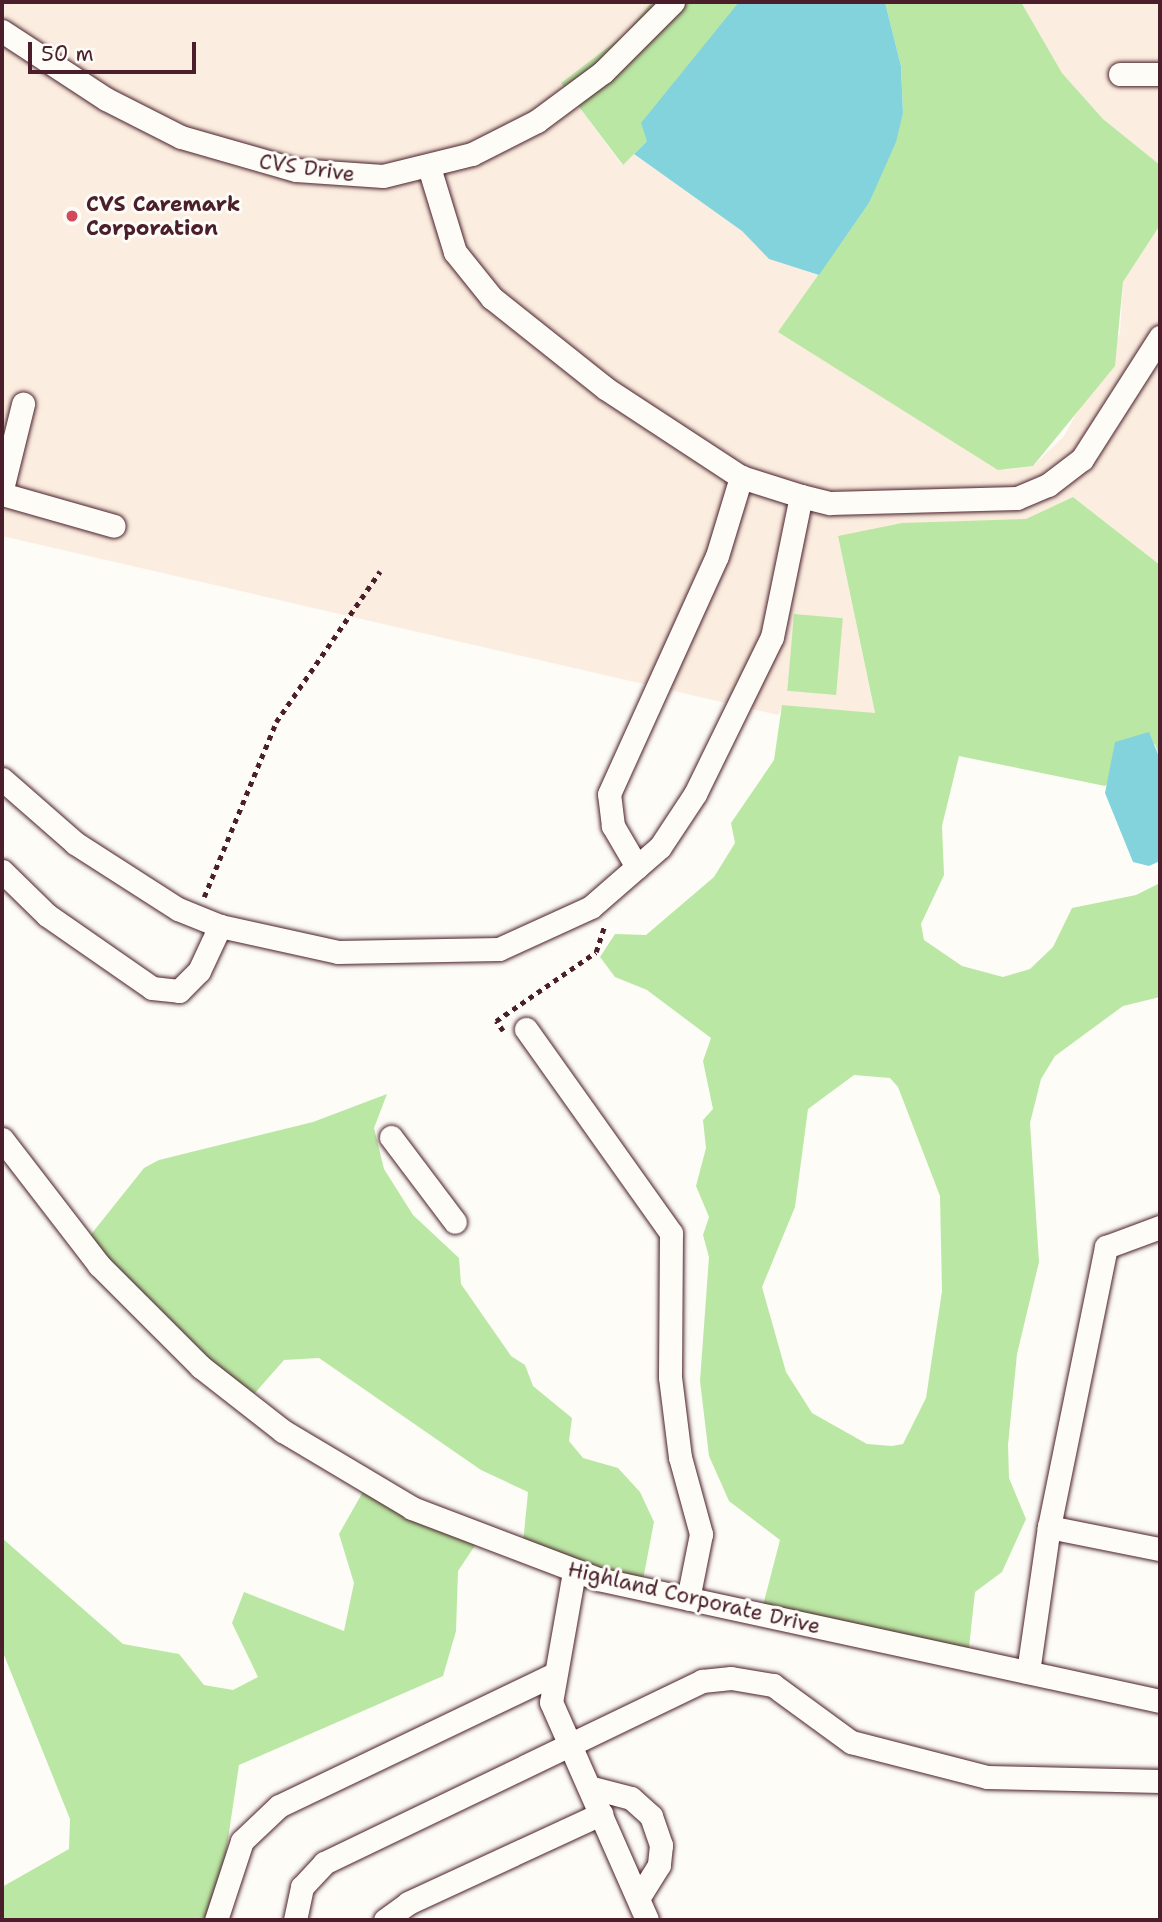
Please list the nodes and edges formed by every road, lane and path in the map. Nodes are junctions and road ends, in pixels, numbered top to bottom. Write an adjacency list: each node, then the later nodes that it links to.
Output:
1 (673, 2): 5 (street, CVS Drive)
2 (2, 31): 5 (street, CVS Drive)
3 (1120, 74): 4 (street)
4 (1160, 74)
5 (429, 167): 8 (street)
6 (1160, 337): 10 (street)
7 (23, 404): 9 (street)
8 (741, 477): 10 (street); 14 (street)
9 (2, 491): 11 (street)
10 (801, 496): 14 (street)
11 (114, 526)
12 (380, 571): 17 (path)
13 (2, 779): 17 (street)
14 (637, 867): 18 (street)
15 (2, 871): 18 (street)
16 (607, 917): 19 (path)
17 (197, 918): 18 (street)
18 (220, 926)
19 (518, 1034): 27 (street)
20 (391, 1137): 22 (street)
21 (2, 1139): 26 (street, Highland Corporate Drive)
22 (455, 1222)
23 (1160, 1227): 24 (street)
24 (1049, 1527): 25 (street); 28 (street)
25 (1159, 1549)
26 (574, 1572): 27 (street, Highland Corporate Drive); 29 (street)
27 (688, 1599): 28 (street, Highland Corporate Drive)
28 (1028, 1672): 30 (street, Highland Corporate Drive)
29 (553, 1675): 31 (street); 36 (street)
30 (1160, 1701)
31 (570, 1744): 32 (street); 33 (street); 37 (street)
32 (1160, 1781)
33 (589, 1787): 34 (street); 35 (street)
34 (601, 1814): 35 (street); 38 (street)
35 (640, 1895): 39 (street)
36 (216, 1920)
37 (295, 1920)
38 (385, 1920)
39 (648, 1920)

